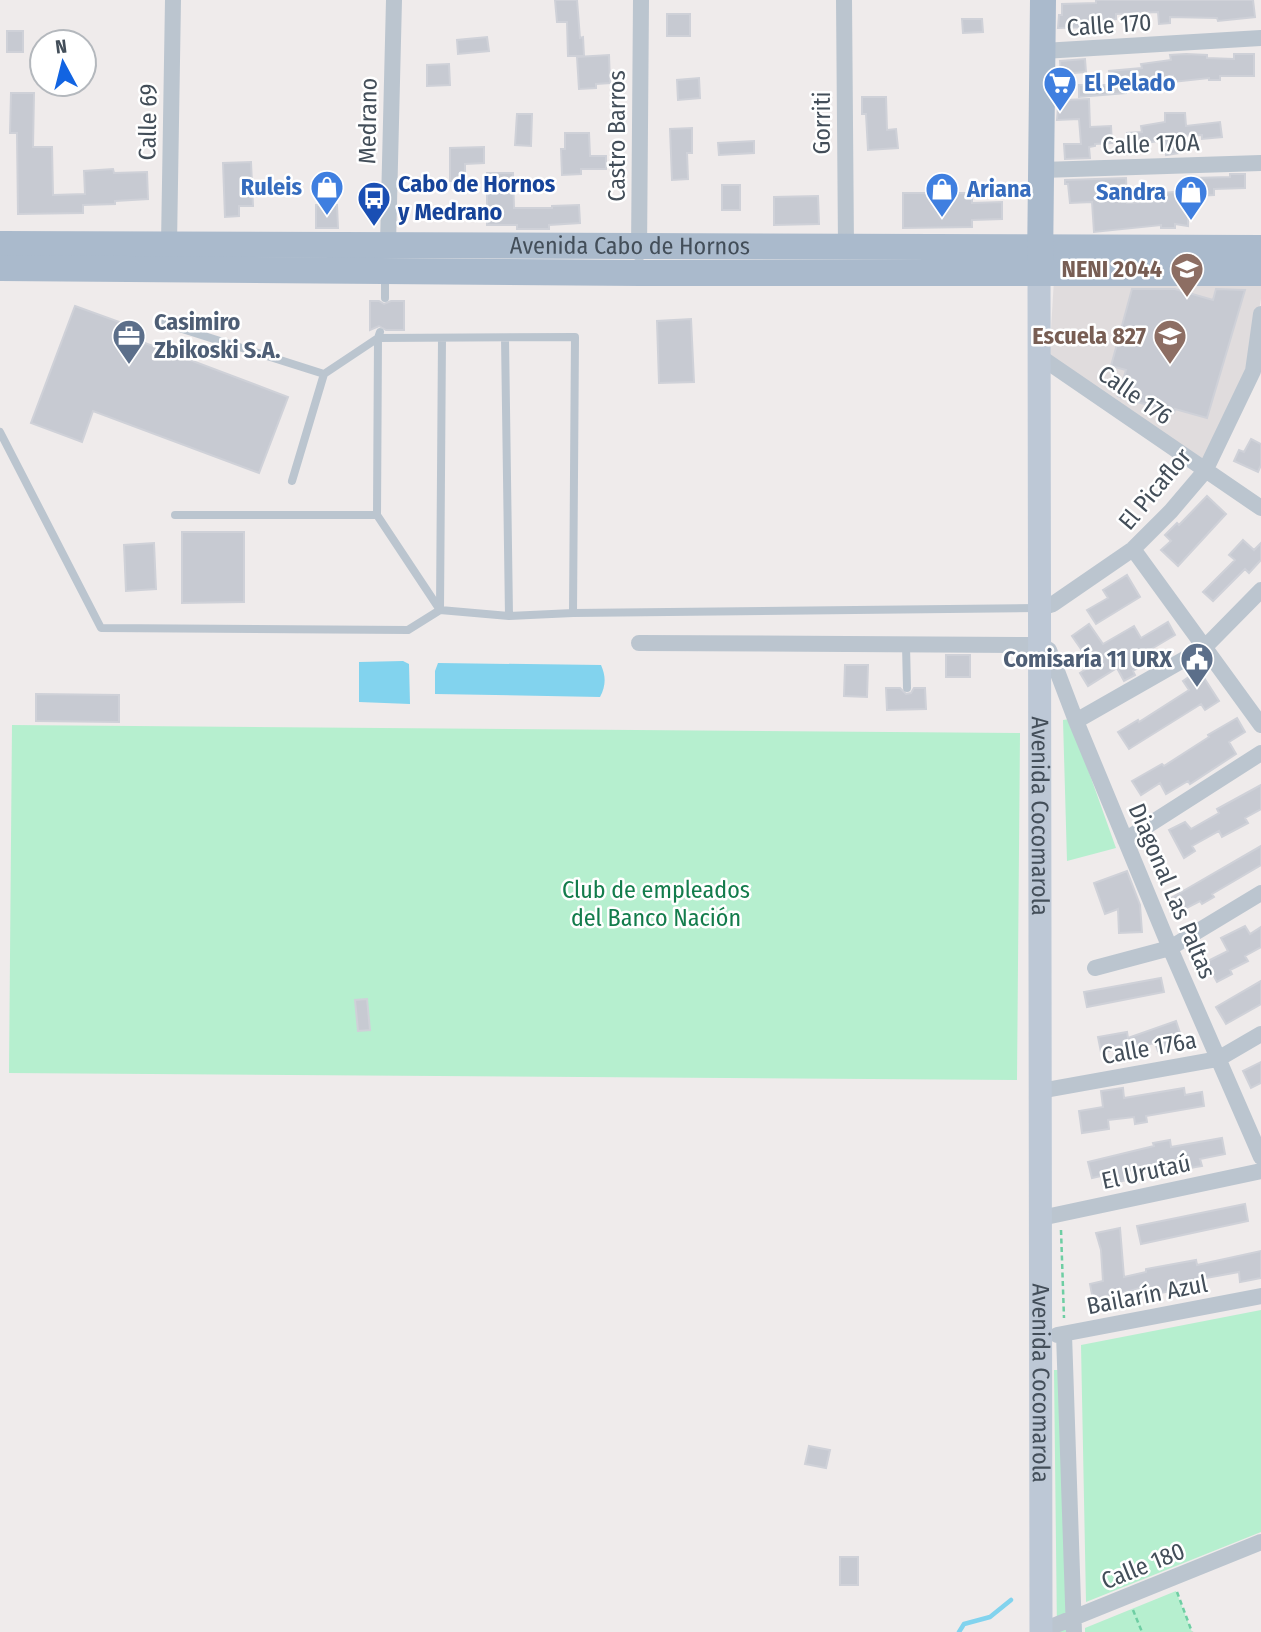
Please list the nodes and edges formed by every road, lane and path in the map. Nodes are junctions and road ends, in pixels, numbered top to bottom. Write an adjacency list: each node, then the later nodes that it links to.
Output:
1 (173, 0): 11 (street, Calle 69)
2 (394, 0): 12 (street, Medrano)
3 (641, 0): 13 (street, Castro Barros)
4 (844, 0): 14 (street, Gorriti)
5 (1043, 0): 7 (main road, Avenida Cocomarola)
6 (1261, 38): 7 (street, Calle 170)
7 (1043, 51): 9 (main road, Avenida Cocomarola)
8 (1261, 163): 9 (street, Calle 170A)
9 (1042, 170): 16 (main road, Avenida Cocomarola)
10 (0, 244): 11 (main road, Avenida Cabo de Hornos)
11 (169, 244): 12 (main road, Avenida Cabo de Hornos)
12 (388, 244): 13 (main road, Avenida Cabo de Hornos)
13 (639, 245): 14 (main road, Avenida Cabo de Hornos); 19 (street, Castro Barros)
14 (846, 246): 16 (main road, Avenida Cabo de Hornos)
15 (1261, 248): 16 (main road, Avenida Cabo de Hornos)
16 (1040, 260): 19 (main road, Avenida Cabo de Hornos); 20 (main road, Avenida Cabo de Hornos); 27 (main road, Avenida Cocomarola)
17 (0, 268): 18 (main road, Avenida Cabo de Hornos)
18 (385, 271): 19 (main road, Avenida Cabo de Hornos); 21 (lane)
19 (640, 273)
20 (1261, 273)
21 (385, 298)
22 (1261, 314): 28 (street, El Picaflor)
23 (157, 321): 29 (lane)
24 (379, 335): 25 (lane); 29 (lane); 35 (lane)
25 (442, 338): 26 (lane); 39 (lane)
26 (505, 338): 40 (lane); 41 (lane)
27 (1039, 356): 31 (street, Calle 176); 38 (main road, Avenida Cocomarola)
28 (1257, 373): 31 (street, El Picaflor)
29 (324, 374): 32 (lane)
30 (0, 432): 39 (lane)
31 (1205, 471): 33 (street, Calle 176); 36 (street, El Picaflor)
32 (292, 481)
33 (1261, 508)
34 (175, 515): 35 (lane)
35 (377, 515): 39 (lane)
36 (1133, 549): 38 (street, El Picaflor); 45 (street)
37 (1261, 590): 45 (street)
38 (1040, 608): 40 (lane); 44 (main road, Avenida Cocomarola)
39 (440, 610): 41 (lane)
40 (573, 613): 41 (lane)
41 (509, 616)
42 (639, 643): 43 (street)
43 (906, 645): 44 (street); 46 (lane)
44 (1040, 645): 47 (street, Diagonal Las Paltas); 56 (main road, Avenida Cocomarola)
45 (1204, 648): 47 (street); 48 (street)
46 (907, 688)
47 (1076, 721): 50 (street, Diagonal Las Paltas)
48 (1261, 725)
49 (1261, 753): 50 (street)
50 (1125, 840): 52 (street, Diagonal Las Paltas)
51 (1261, 893): 52 (street)
52 (1170, 948): 53 (street); 55 (street, Diagonal Las Paltas)
53 (1095, 968)
54 (1261, 1034): 55 (street, Calle 176a)
55 (1218, 1059): 56 (street, Calle 176a); 57 (street, Diagonal Las Paltas)
56 (1040, 1091): 59 (main road, Avenida Cocomarola)
57 (1261, 1157)
58 (1261, 1171): 59 (street, El Urutaú)
59 (1041, 1218): 62 (main road, Avenida Cocomarola)
60 (1261, 1296): 61 (street, Bailarín Azul)
61 (1064, 1334): 62 (street, Bailarín Azul); 66 (street)
62 (1041, 1338): 67 (main road, Avenida Cocomarola)
63 (1261, 1542): 64 (street, Calle 180)
64 (1172, 1579): 65 (street, Calle 180); 69 (path)
65 (1128, 1597): 66 (street, Calle 180); 68 (path)
66 (1074, 1625): 67 (street, Calle 180)
67 (1041, 1632)
68 (1142, 1632)
69 (1192, 1632)

